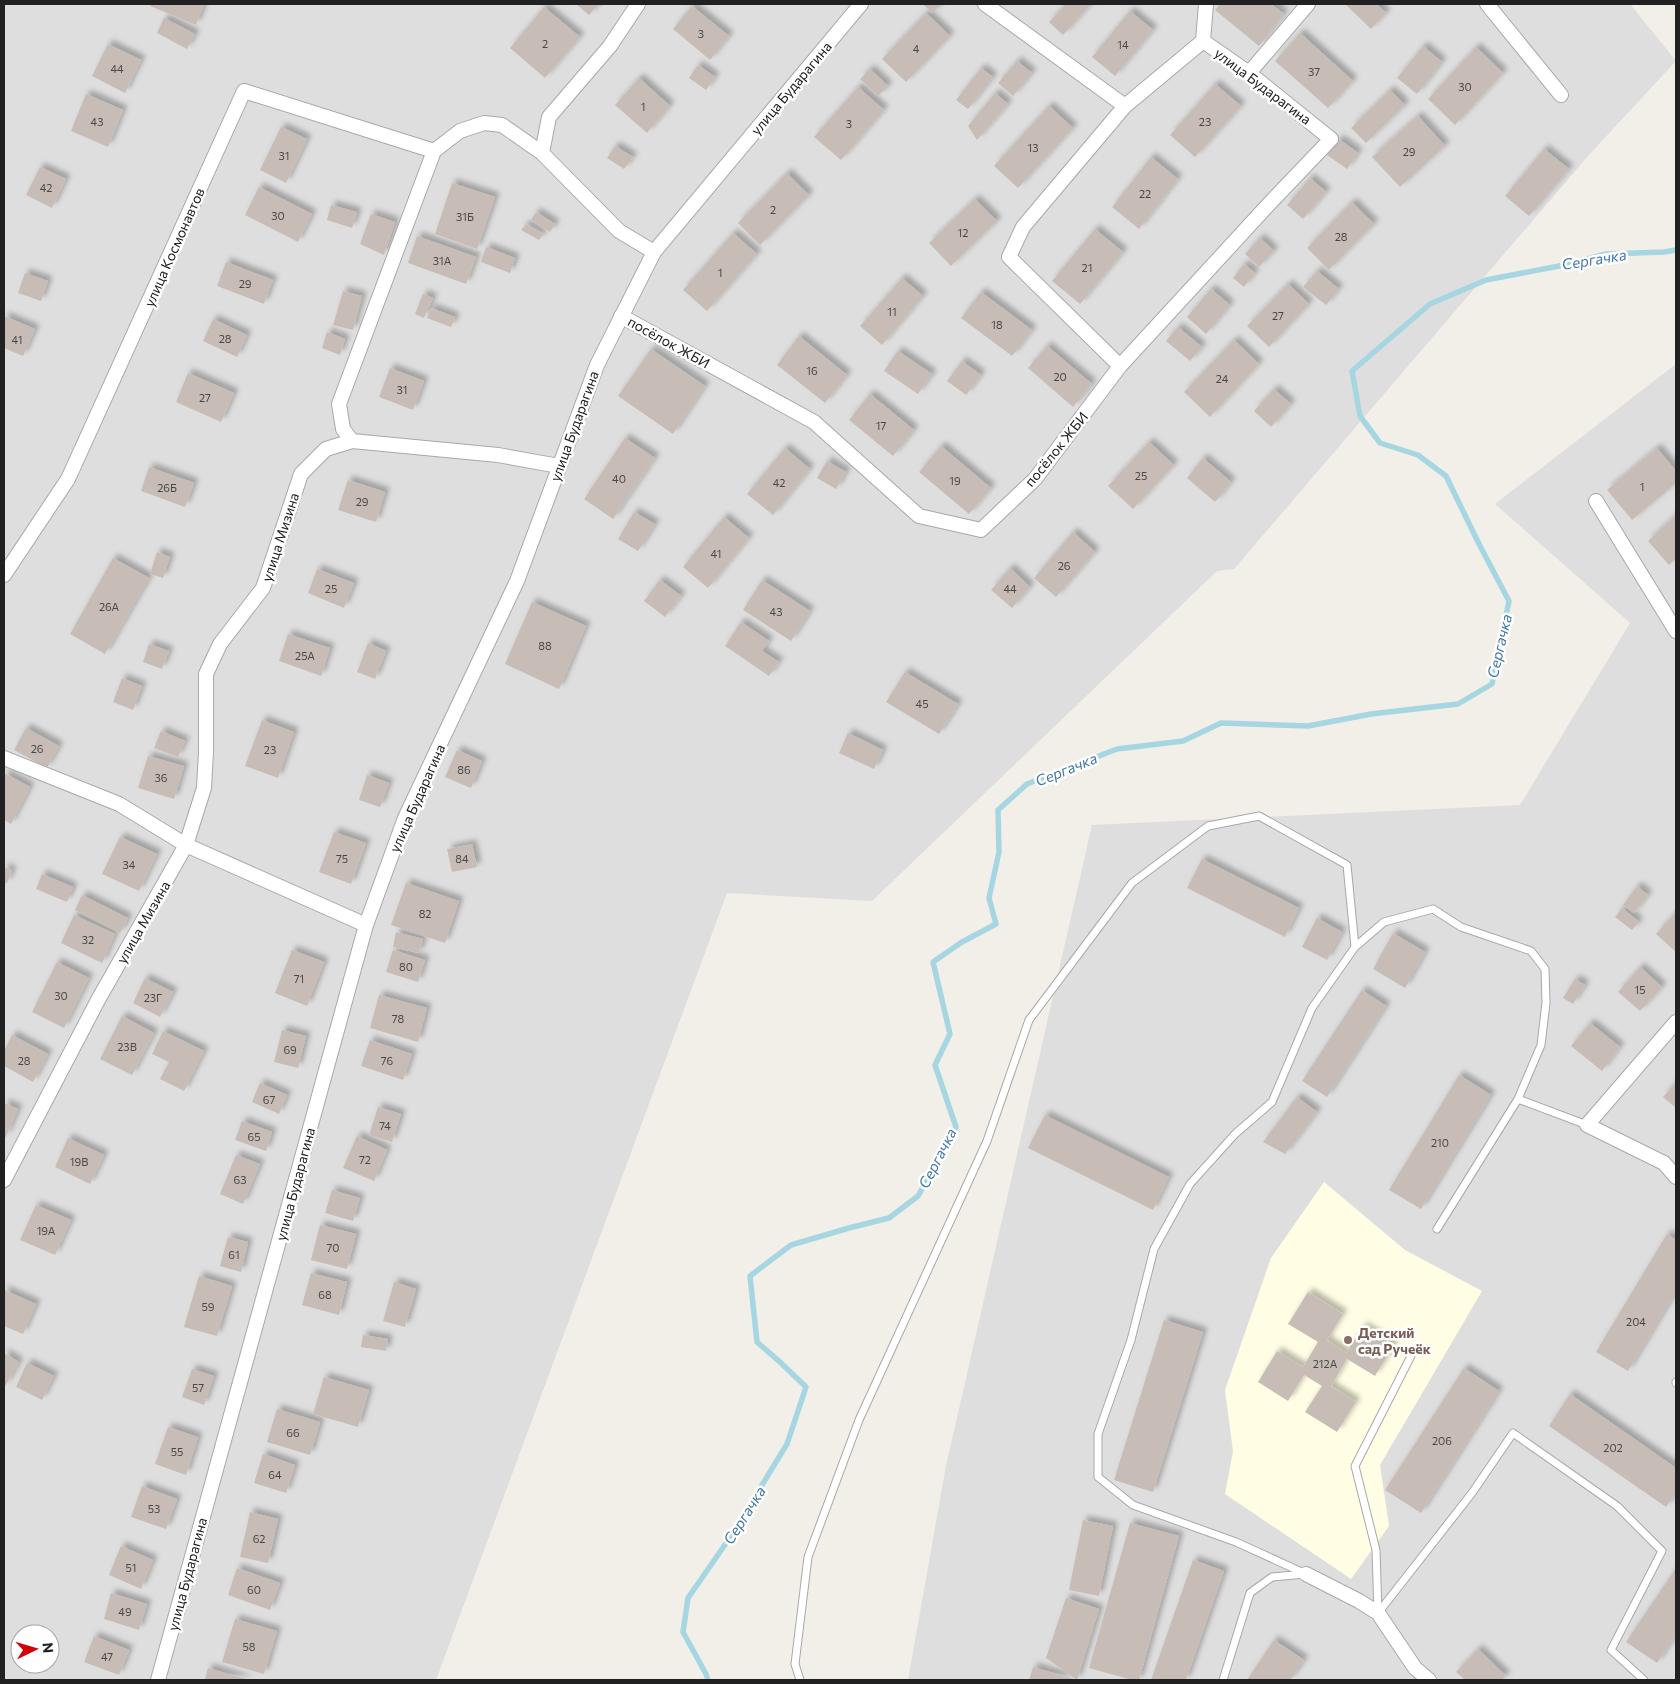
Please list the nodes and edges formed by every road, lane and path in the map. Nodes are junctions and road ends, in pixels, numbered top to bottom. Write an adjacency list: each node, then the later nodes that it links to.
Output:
1 (638, 4): 13 (street)
2 (862, 4): 14 (street, улица Бударагина)
3 (985, 4): 10 (street)
4 (1206, 4): 7 (street)
5 (1308, 4): 8 (street)
6 (1487, 4): 9 (street)
7 (1203, 41): 8 (street, улица Бударагина); 10 (street, улица Бударагина)
8 (1249, 73): 11 (street, улица Бударагина)
9 (1561, 95)
10 (1125, 106): 16 (street, улица Бударагина)
11 (1331, 139): 16 (street, посёлок ЖБИ)
12 (434, 151): 13 (street); 17 (street); 20 (street, улица Космонавтов)
13 (542, 153): 14 (street)
14 (654, 252): 15 (street, улица Бударагина)
15 (621, 316): 16 (street, посёлок ЖБИ); 18 (street, улица Бударагина)
16 (1120, 366)
17 (352, 441): 18 (street); 23 (street, улица Мизина)
18 (559, 466): 24 (street, улица Бударагина)
19 (1596, 500): 21 (street)
20 (4, 575)
21 (1676, 631)
22 (4, 758): 23 (street)
23 (186, 845): 24 (street); 30 (street, улица Мизина)
24 (366, 925): 35 (street, улица Бударагина)
25 (1355, 946): 27 (lane); 33 (lane); 36 (lane)
26 (1676, 1022): 28 (street)
27 (1518, 1099): 28 (lane); 31 (lane)
28 (1587, 1125): 29 (street)
29 (1676, 1178)
30 (4, 1180)
31 (1437, 1229)
32 (1411, 1356): 34 (lane)
33 (1306, 1574): 34 (street); 37 (lane)
34 (1378, 1613): 38 (street); 39 (lane)
35 (158, 1680)
36 (800, 1680)
37 (1223, 1680)
38 (1429, 1680)
39 (1644, 1680)

